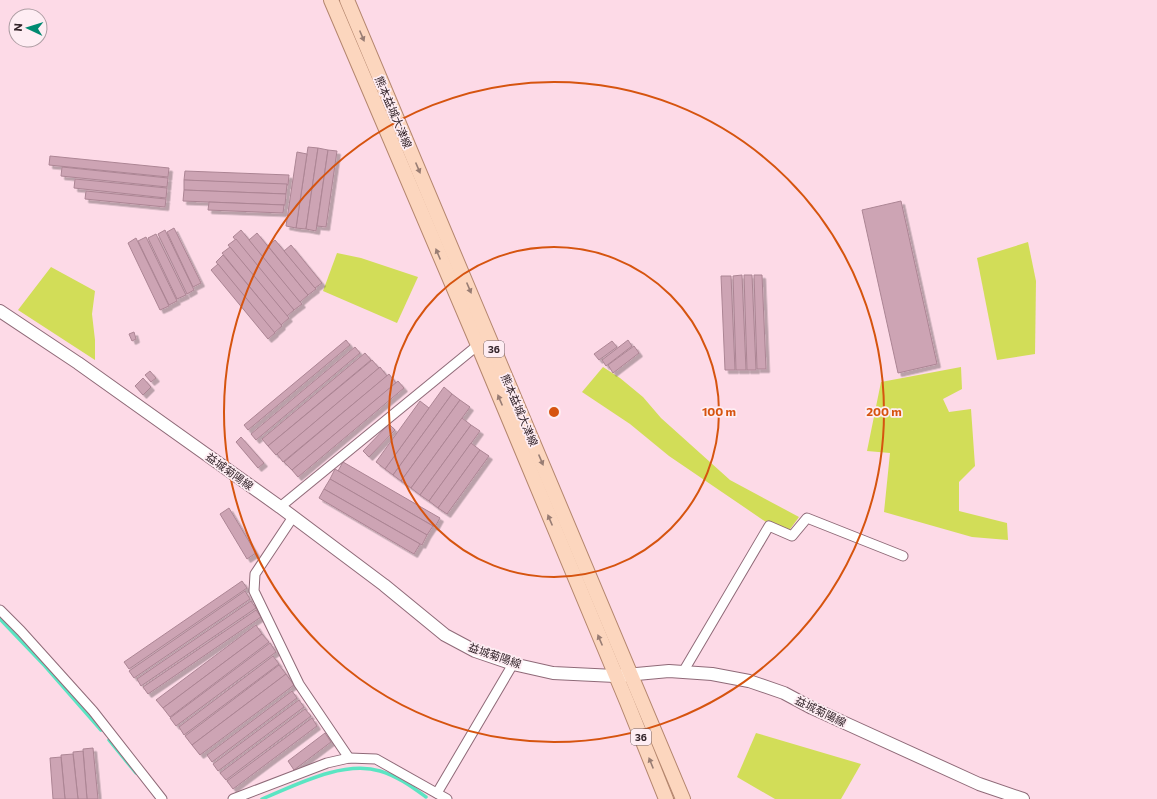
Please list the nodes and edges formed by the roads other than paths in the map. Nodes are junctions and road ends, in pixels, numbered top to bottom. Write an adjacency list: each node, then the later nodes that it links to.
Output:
1 (330, 0): 4 (main road, 熊本益城大津線 / 36, one-way to 1)
2 (347, 0): 11 (main road, 熊本益城大津線 / 36, one-way to 11)
3 (0, 311): 5 (main road, 益城菊陽線)
4 (478, 346): 5 (street); 12 (main road, 熊本益城大津線 / 36, one-way to 4)
5 (280, 507): 6 (main road, 益城菊陽線)
6 (293, 517): 9 (main road, 益城菊陽線); 13 (street)
7 (903, 556): 10 (street)
8 (0, 610): 15 (street)
9 (513, 664): 12 (main road, 益城菊陽線); 14 (street)
10 (683, 672): 11 (main road, 益城菊陽線); 20 (main road, 益城菊陽線)
11 (631, 675): 12 (main road, 益城菊陽線); 19 (main road, 熊本益城大津線 / 36)
12 (615, 676): 18 (main road, 熊本益城大津線 / 36, one-way to 12)
13 (349, 758): 14 (street); 16 (street)
14 (437, 793): 17 (street)
15 (162, 799)
16 (233, 799)
17 (446, 799)
18 (666, 799)
19 (683, 799)
20 (1022, 799)

